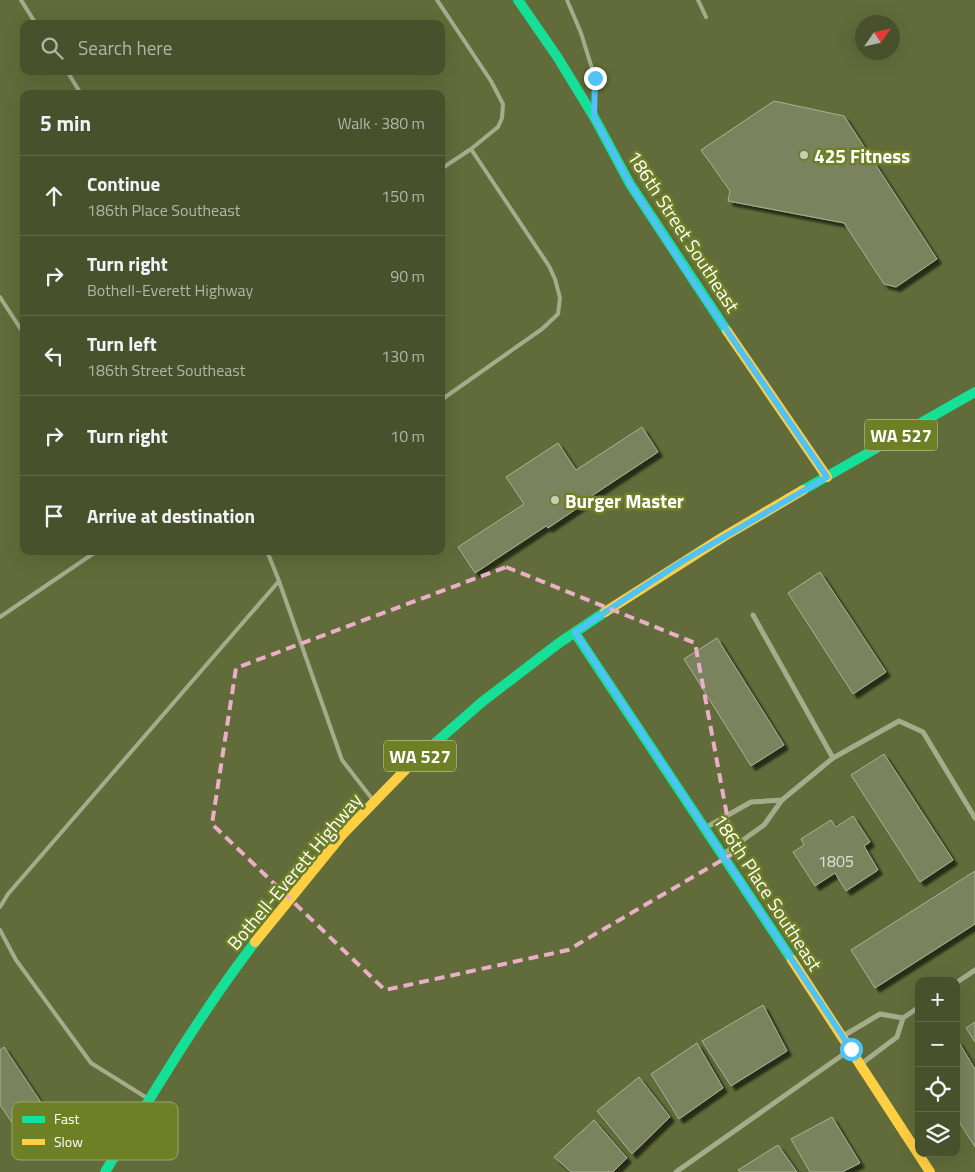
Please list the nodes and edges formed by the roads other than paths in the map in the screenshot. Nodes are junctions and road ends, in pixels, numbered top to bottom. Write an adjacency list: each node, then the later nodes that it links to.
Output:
1 (21, 0): 7 (lane)
2 (437, 0): 11 (lane)
3 (518, 0): 10 (street, 186th Street Southeast)
4 (567, 0): 10 (lane)
5 (698, 0): 6 (lane)
6 (706, 16)
7 (34, 20)
8 (69, 75): 9 (lane)
9 (79, 90)
10 (594, 117): 17 (street, 186th Street Southeast)
11 (471, 149): 12 (lane); 16 (lane)
12 (445, 165)
13 (0, 297): 14 (lane)
14 (20, 328)
15 (975, 392): 17 (street, Bothell-Everett Highway / WA 527)
16 (445, 397)
17 (827, 477): 23 (street, Bothell-Everett Highway / WA 527)
18 (91, 555): 22 (lane)
19 (269, 555): 20 (lane)
20 (279, 581): 26 (lane); 30 (lane)
21 (753, 615): 24 (street)
22 (0, 617)
23 (575, 632): 26 (street, Bothell-Everett Highway / WA 527); 28 (street, 186th Place Southeast)
24 (833, 758): 25 (street); 27 (street)
25 (782, 800): 28 (street); 29 (street)
26 (374, 802): 39 (street, Bothell-Everett Highway / WA 527)
27 (975, 818)
28 (705, 828): 29 (street, 186th Place Southeast)
29 (722, 855): 36 (street, 186th Place Southeast)
30 (0, 907)
31 (0, 930): 39 (lane)
32 (975, 970): 33 (street)
33 (960, 979)
34 (915, 1010): 35 (street)
35 (903, 1018): 36 (street); 38 (street)
36 (843, 1036): 37 (street, 186th Place Southeast)
37 (851, 1049): 38 (street, 186th Place Southeast); 42 (street)
38 (861, 1064): 43 (street, 186th Place Southeast)
39 (150, 1100)
40 (112, 1160): 41 (street, Bothell-Everett Highway / WA 527)
41 (105, 1172)
42 (676, 1172)
43 (930, 1172)

